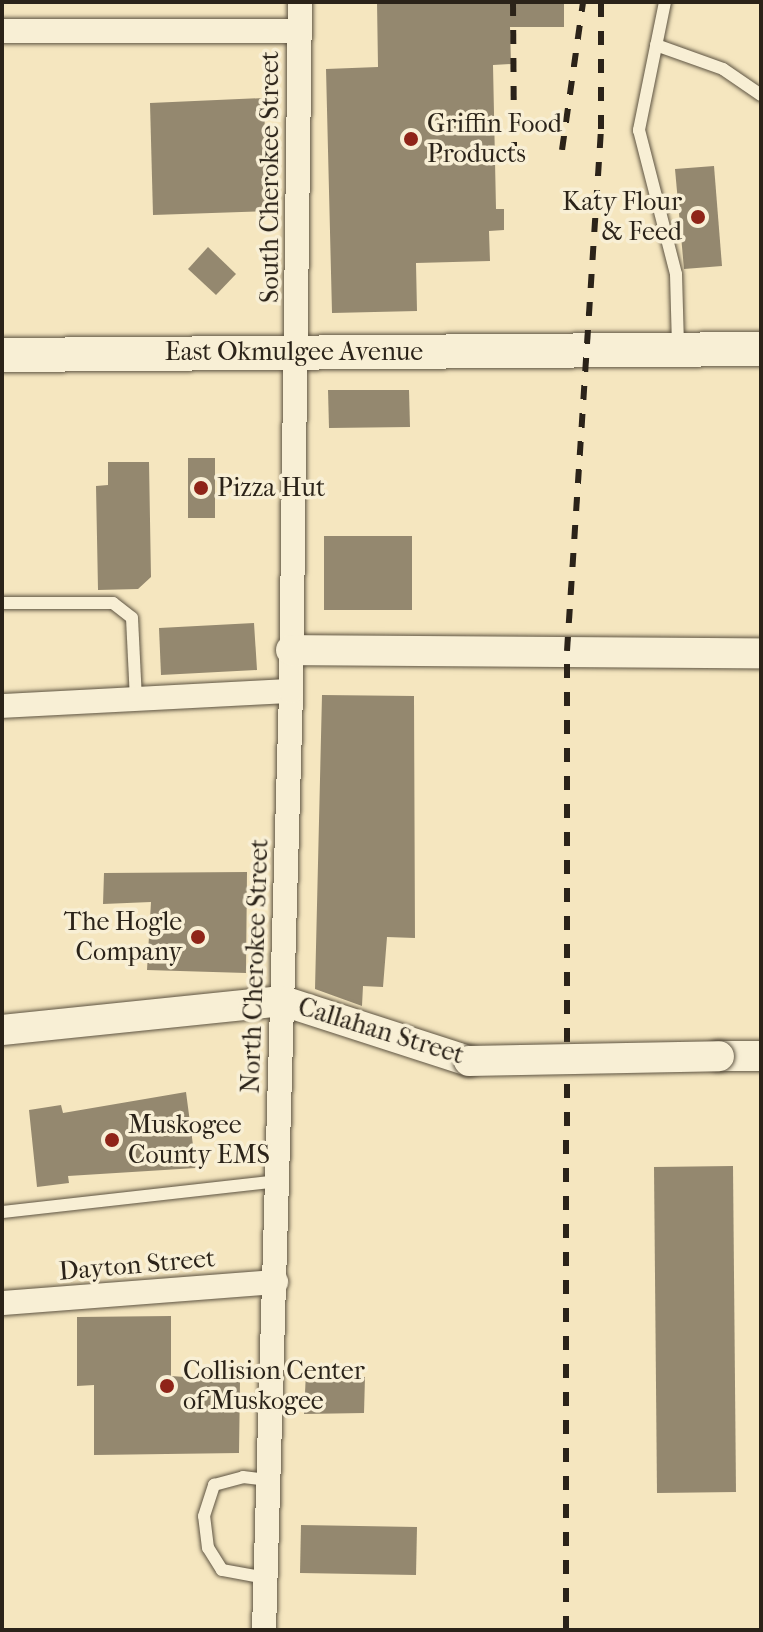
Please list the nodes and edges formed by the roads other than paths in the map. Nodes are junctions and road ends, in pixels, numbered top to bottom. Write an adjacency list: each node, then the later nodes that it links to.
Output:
1 (300, 2): 4 (street, South Cherokee Street)
2 (665, 2): 5 (lane)
3 (2, 31): 4 (street)
4 (299, 31): 9 (street, South Cherokee Street)
5 (656, 45): 6 (lane); 7 (lane)
6 (761, 95)
7 (678, 349): 8 (main road, East Okmulgee Avenue); 9 (main road, East Okmulgee Avenue)
8 (761, 349)
9 (296, 352): 10 (main road, East Okmulgee Avenue); 12 (street, North Cherokee Street)
10 (2, 355)
11 (2, 603): 15 (lane)
12 (291, 650): 13 (street); 14 (street, North Cherokee Street)
13 (761, 653)
14 (291, 691): 15 (street); 17 (street, North Cherokee Street)
15 (136, 699): 16 (street)
16 (2, 706)
17 (283, 1001): 18 (street, Callahan Street); 19 (street, Callahan Street, bridge); 20 (street, North Cherokee Street)
18 (2, 1030)
19 (761, 1056)
20 (277, 1181): 21 (lane); 22 (street, North Cherokee Street)
21 (2, 1212)
22 (276, 1282): 23 (street, Dayton Street); 24 (street, North Cherokee Street)
23 (2, 1303)
24 (269, 1480): 25 (street, North Cherokee Street); 25 (lane)
25 (266, 1578): 26 (street, North Cherokee Street)
26 (264, 1630)

